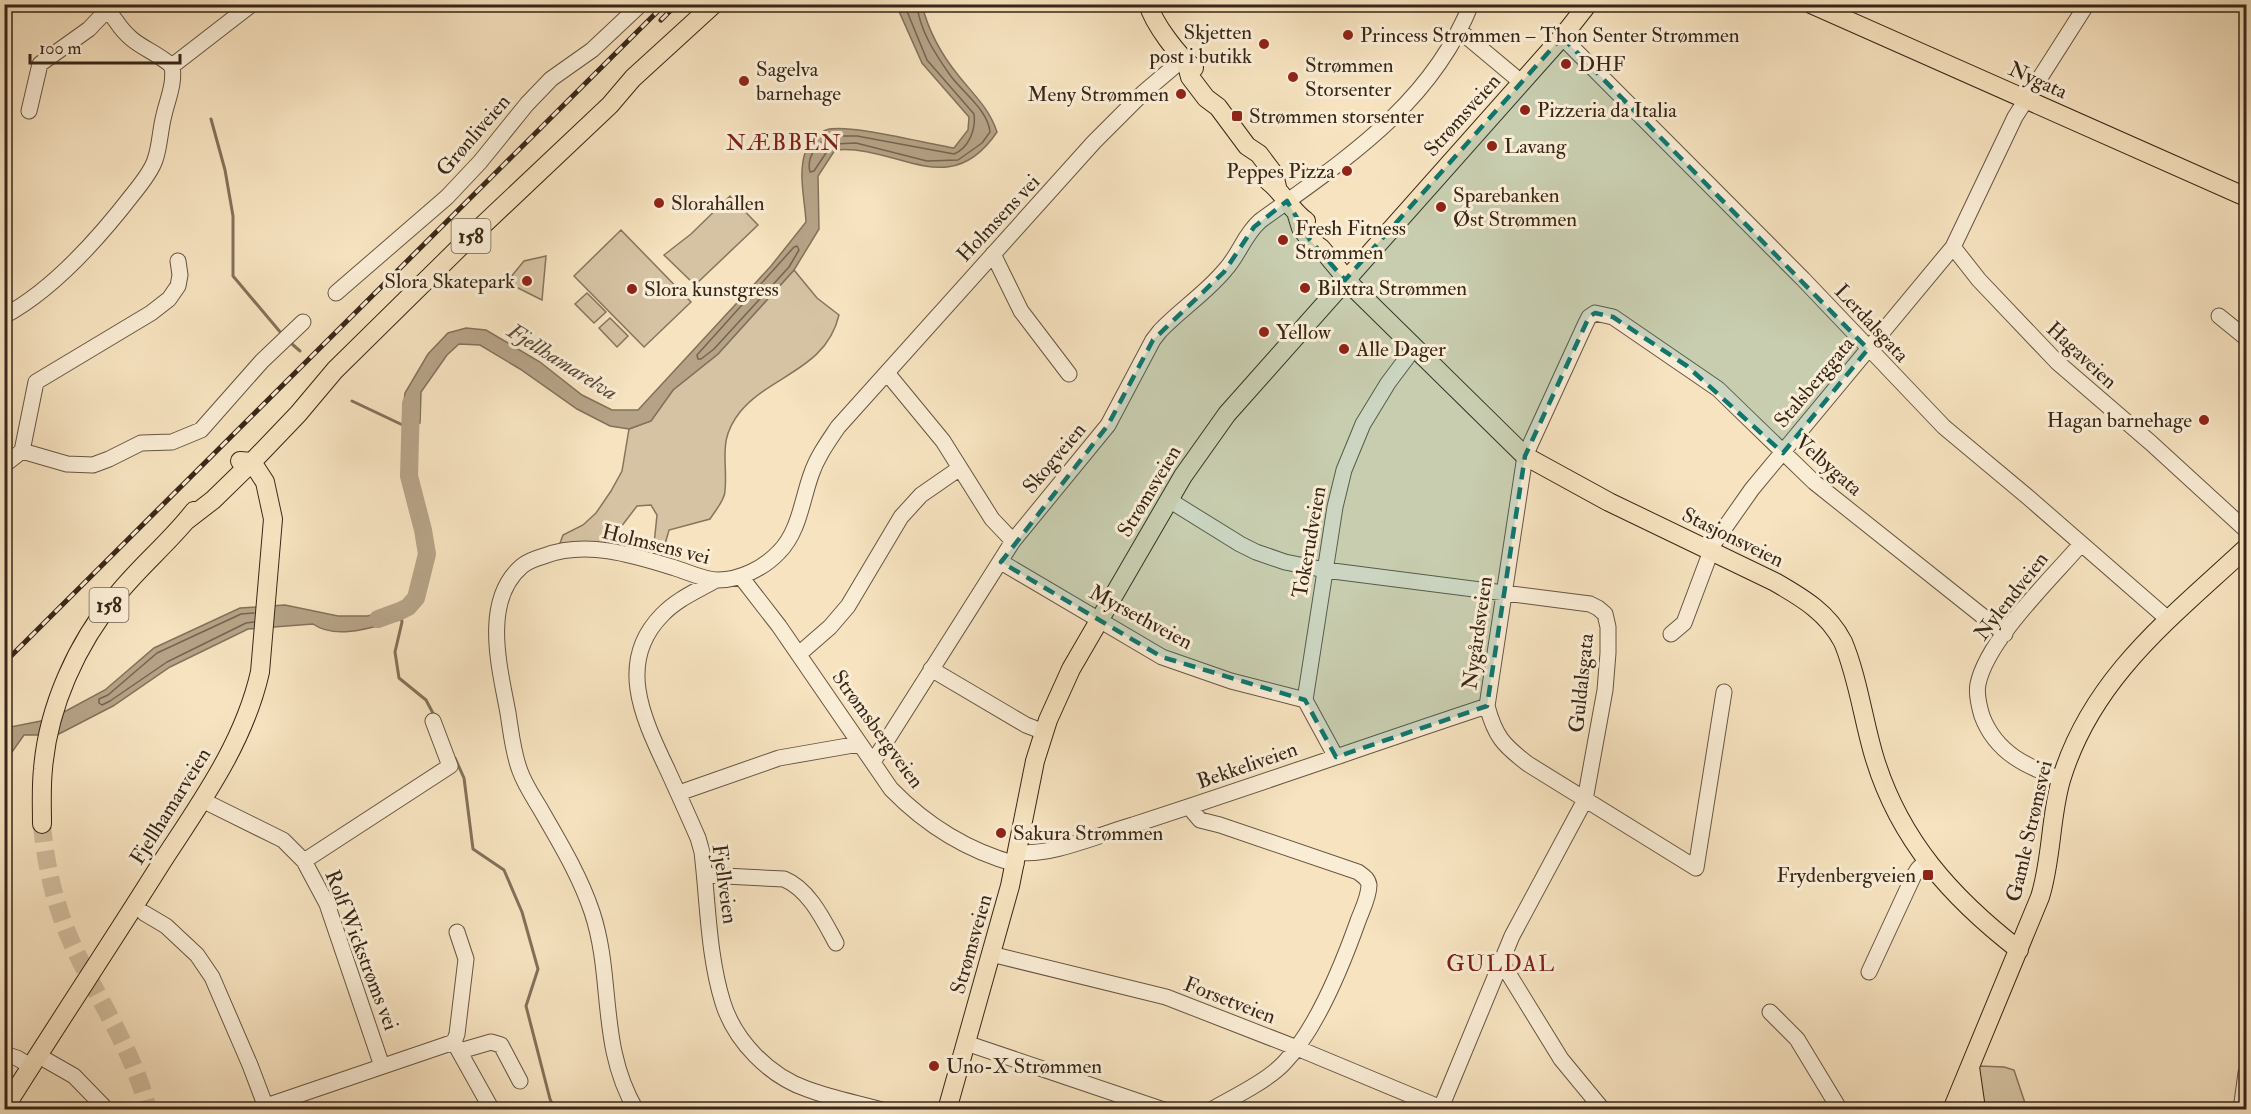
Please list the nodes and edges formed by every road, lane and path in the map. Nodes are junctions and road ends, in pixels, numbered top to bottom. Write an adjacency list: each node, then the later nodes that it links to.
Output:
1 (252, 4): 14 (street)
2 (641, 4): 25 (street, Grønliveien)
3 (714, 4): 17 (main road, 158)
4 (722, 4): 17 (main road, 158)
5 (1471, 4): 11 (street, Skogveien)
6 (1588, 4): 12 (main road, Strømsveien)
7 (1811, 4): 16 (main road, Nygata)
8 (2087, 4): 16 (street, Stalsberggata)
9 (107, 7): 14 (street); 18 (street)
10 (1146, 8): 13 (main road, Stasjonsveien)
11 (1460, 31): 15 (street); 20 (street, Skogveien)
12 (1562, 37): 15 (main road, Strømsveien); 32 (street, Lerdalsgata)
13 (1184, 60): 20 (main road, Stasjonsveien); 22 (street, Holmsens vei)
14 (172, 66): 27 (street)
15 (1521, 82): 24 (main road, Strømsveien)
16 (2026, 99): 19 (main road, Nygata); 21 (street, Stalsberggata)
17 (610, 105): 39 (main road, 158)
18 (29, 111)
19 (2247, 197)
20 (1287, 201): 24 (main road, Stasjonsveien); 43 (street, Skogveien)
21 (1953, 247): 32 (street, Stalsberggata); 42 (street, Hagaveien)
22 (993, 254): 33 (street, Holmsens vei); 34 (street)
23 (178, 261): 35 (street)
24 (1345, 279): 31 (main road, Stasjonsveien); 41 (main road, Strømsveien)
25 (336, 293)
26 (1595, 313): 36 (street, Velbygata); 37 (street, Nygårdsveien)
27 (4, 316)
28 (2219, 316): 30 (street)
29 (303, 322): 35 (street)
30 (2247, 338)
31 (1415, 347): 37 (main road, Stasjonsveien); 48 (street, Tokerudveien)
32 (1868, 349): 36 (street, Stalsberggata); 44 (street, Lerdalsgata)
33 (887, 373): 40 (street); 49 (street, Holmsens vei)
34 (1069, 374)
35 (22, 451): 38 (street)
36 (1783, 453): 46 (street, Stalsberggata); 55 (street, Velbygata)
37 (1525, 456): 46 (main road, Stasjonsveien); 51 (street, Nygårdsveien)
38 (4, 465)
39 (243, 466): 68 (main road, Fjellhamarveien); 71 (main road, 158)
40 (960, 468): 43 (street); 56 (street)
41 (1169, 500): 48 (street, Guldalsgata); 53 (main road, Strømsveien)
42 (2247, 530)
43 (1013, 541): 47 (street, Skogveien)
44 (2081, 544): 52 (street, Lerdalsgata); 55 (street, Nylendveien)
45 (2247, 548): 52 (main road, Gamle Strømsvei)
46 (1711, 551): 54 (street, Stalsberggata); 74 (main road, Stasjonsveien)
47 (1001, 562): 53 (street, Myrsethveien); 57 (street, Skogveien)
48 (1325, 570): 51 (street, Guldalsgata); 59 (street, Tokerudveien)
49 (741, 577): 50 (street, Holmsens vei); 56 (street, Strømsbergveien)
50 (716, 580): 67 (street, Fjellveien); 100 (street, Holmsens vei)
51 (1504, 593): 60 (street, Nygårdsveien); 69 (street, Guldalsgata)
52 (2169, 620): 66 (main road, Gamle Strømsvei)
53 (1099, 621): 59 (street, Myrsethveien); 62 (main road, Strømsveien)
54 (1671, 634)
55 (2005, 634): 66 (street, Nylendveien)
56 (798, 654): 63 (street, Strømsbergveien)
57 (931, 669): 62 (street); 65 (street, Skogveien)
58 (1724, 692): 69 (street, Nygårdsveien)
59 (1305, 700): 64 (street)
60 (1487, 706): 64 (street, Bekkeliveien); 69 (street, Nygårdsveien)
61 (433, 721): 73 (street)
62 (1044, 732): 72 (main road, Strømsveien)
63 (859, 744): 65 (street, Strømsbergveien); 67 (street)
64 (1336, 757): 70 (street, Bekkeliveien)
65 (873, 762): 72 (street, Strømsbergveien)
66 (2061, 779): 79 (main road, Gamle Strømsvei)
67 (679, 793): 75 (street, Fjellveien)
68 (202, 800): 73 (street, Rolf Wickstrøms vei); 88 (main road, Fjellhamarveien)
69 (1585, 800): 81 (street, Guldalsgata)
70 (1189, 807): 72 (street, Bekkeliveien); 86 (street)
71 (42, 824)
72 (1017, 858): 80 (main road, Strømsveien)
73 (304, 861): 89 (street, Rolf Wickstrøms vei)
74 (1926, 861): 79 (main road, Stasjonsveien); 82 (street)
75 (705, 875): 78 (street); 101 (street, Fjellveien)
76 (144, 913): 94 (street)
77 (457, 932): 85 (street)
78 (836, 943)
79 (2019, 950): 90 (main road, Gamle Strømsvei)
80 (991, 954): 84 (main road, Strømsveien); 86 (street, Forsetveien)
81 (1499, 965): 95 (street, Guldalsgata); 105 (street)
82 (1869, 972)
83 (1770, 1012): 106 (street)
84 (966, 1043): 102 (main road, Strømsveien); 103 (street)
85 (457, 1046): 89 (street); 92 (street); 99 (street)
86 (1297, 1048): 95 (street, Forsetveien); 104 (street)
87 (4, 1054): 88 (street)
88 (36, 1062): 96 (main road, Fjellhamarveien); 98 (street)
89 (382, 1066): 94 (street)
90 (1970, 1067): 93 (main road, Gamle Strømsvei); 97 (main road)
91 (2247, 1074): 107 (street)
92 (520, 1081)
93 (1952, 1107): 97 (main road)
94 (266, 1108)
95 (1443, 1108)
96 (4, 1109)
97 (1976, 1109)
98 (107, 1110)
99 (492, 1110)
100 (636, 1110)
101 (882, 1110)
102 (947, 1110)
103 (1164, 1110)
104 (1211, 1110)
105 (1603, 1110)
106 (1840, 1110)
107 (2241, 1110)

